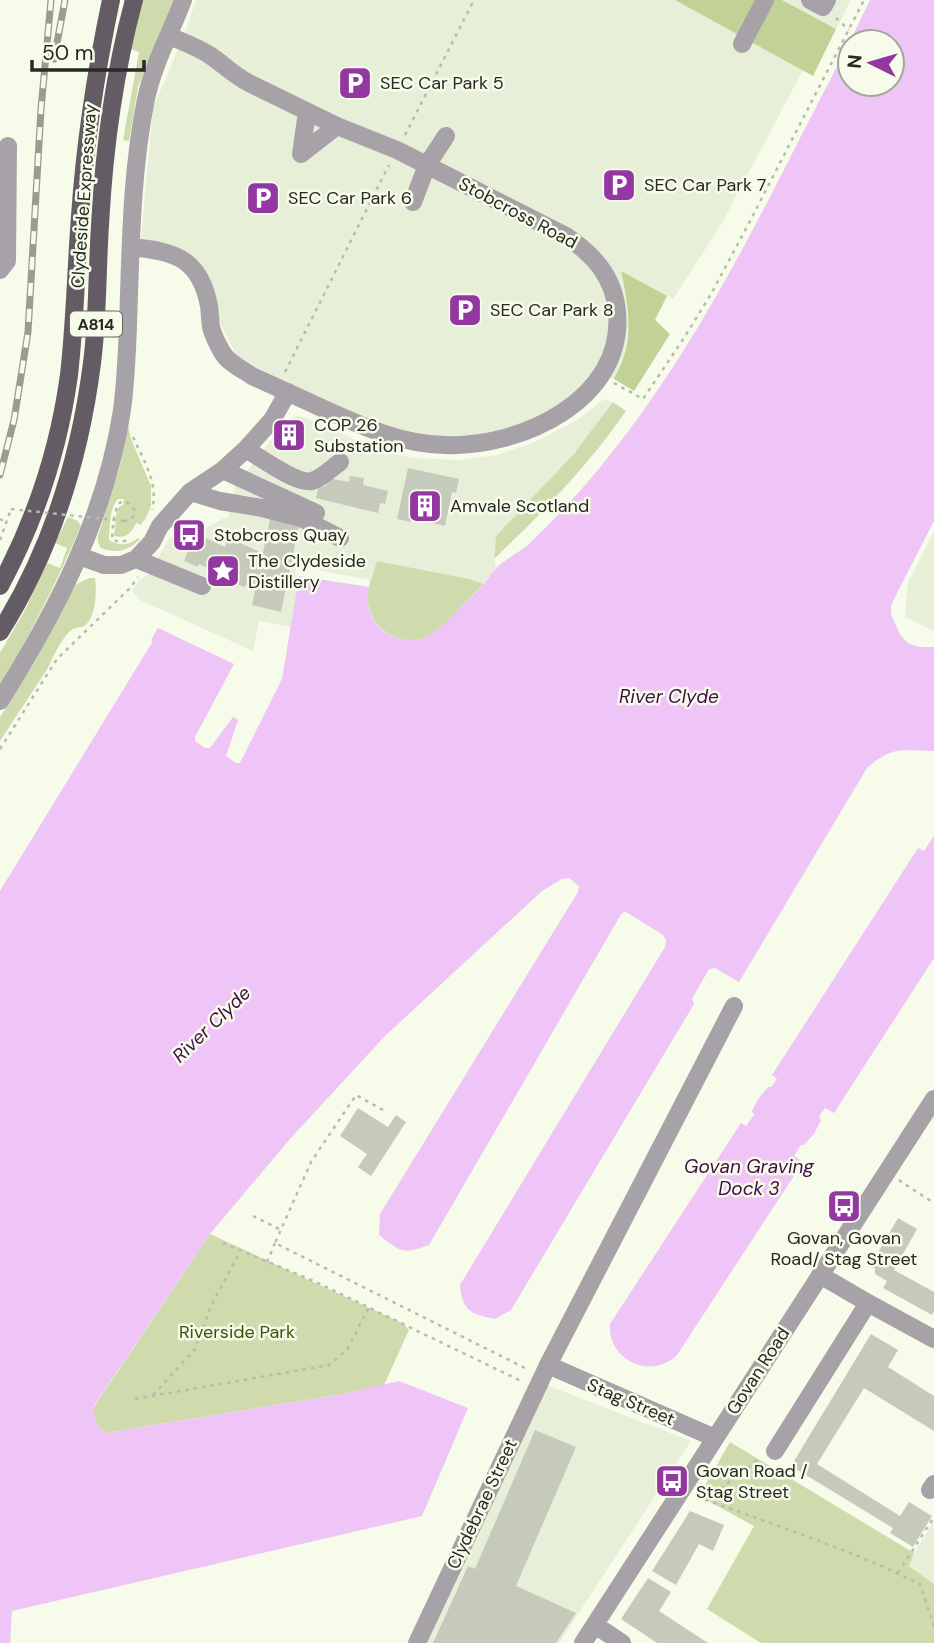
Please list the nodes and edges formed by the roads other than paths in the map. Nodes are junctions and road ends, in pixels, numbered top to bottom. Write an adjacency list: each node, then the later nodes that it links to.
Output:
1 (111, 0): 26 (main road, Clydeside Expressway / A814)
2 (134, 0): 28 (main road, Clydeside Expressway / A814)
3 (183, 0): 7 (street)
4 (765, 0): 8 (street)
5 (810, 0): 6 (street)
6 (827, 0)
7 (169, 36): 9 (street, Stobcross Road); 15 (street)
8 (743, 44)
9 (307, 112): 10 (street, Stobcross Road); 10 (street)
10 (337, 126): 13 (street, Stobcross Road)
11 (446, 136): 13 (street)
12 (8, 146): 16 (street)
13 (427, 165): 14 (street); 17 (street, Stobcross Road)
14 (413, 202)
15 (131, 247): 17 (street, Stobcross Road); 24 (street)
16 (0, 270)
17 (282, 390): 18 (street)
18 (246, 449): 19 (street); 20 (street)
19 (340, 462)
20 (223, 470): 21 (street); 22 (street)
21 (190, 492): 23 (street); 25 (street)
22 (319, 515)
23 (340, 538)
24 (79, 556): 25 (street); 29 (street)
25 (136, 559): 27 (street)
26 (0, 586)
27 (202, 586)
28 (0, 632)
29 (0, 701)
30 (734, 1006): 35 (street, Clydebrae Street)
31 (934, 1099): 32 (street, Govan Road)
32 (820, 1275): 33 (street); 36 (street, Govan Road)
33 (868, 1303): 34 (street); 37 (street)
34 (934, 1339)
35 (542, 1377): 36 (street, Stag Street); 39 (street, Clydebrae Street)
36 (715, 1438): 38 (street, Govan Road)
37 (775, 1451)
38 (594, 1625): 40 (street, Govan Road); 41 (street)
39 (416, 1643)
40 (583, 1643)
41 (622, 1643)

